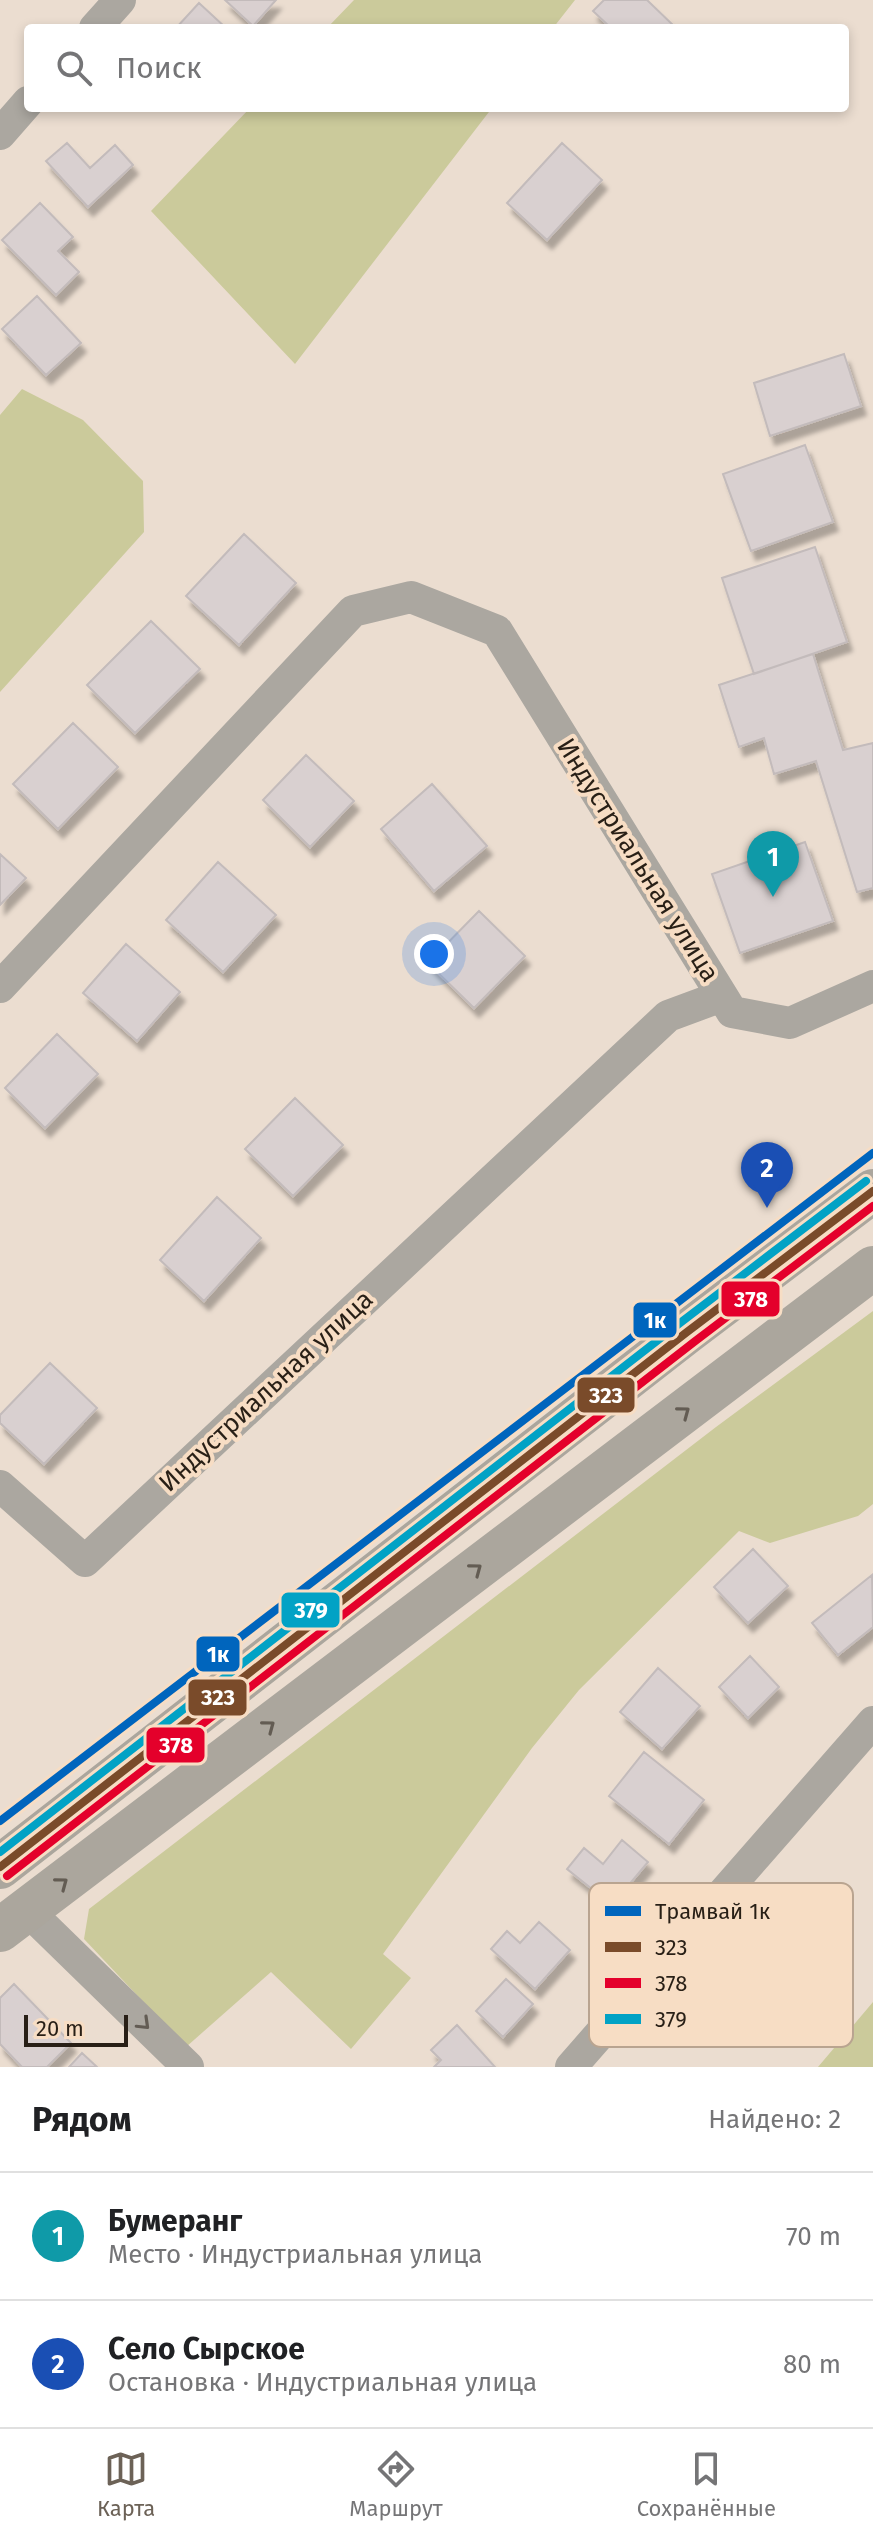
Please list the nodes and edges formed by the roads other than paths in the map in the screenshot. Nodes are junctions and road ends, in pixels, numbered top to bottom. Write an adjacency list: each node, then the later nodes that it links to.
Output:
1 (120, 0): 2 (street)
2 (99, 24)
3 (24, 107): 4 (street)
4 (0, 134)
5 (873, 986): 7 (street)
6 (0, 987): 7 (street, Индустриальная улица)
7 (722, 996): 10 (street, Индустриальная улица)
8 (873, 1191): 12 (main road)
9 (873, 1268): 14 (main road, one-way to 9)
10 (0, 1486)
11 (873, 1722): 13 (street)
12 (0, 1867)
13 (732, 1883)
14 (13, 1920): 16 (street, one-way to 16)
15 (589, 2046): 17 (street)
16 (188, 2067)
17 (571, 2067)

